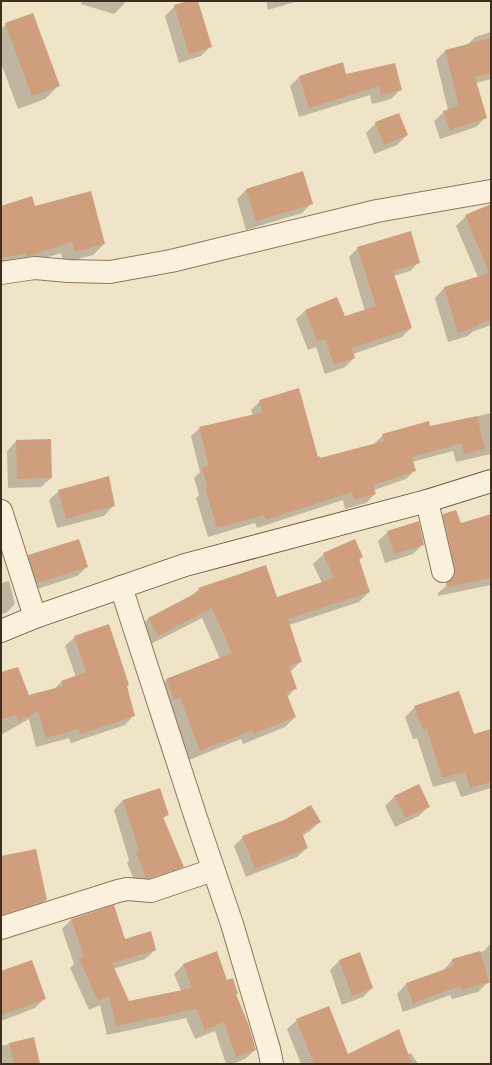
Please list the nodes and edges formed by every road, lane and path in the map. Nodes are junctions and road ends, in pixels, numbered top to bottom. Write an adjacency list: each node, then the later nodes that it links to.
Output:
1 (491, 191): 2 (street)
2 (1, 273)
3 (491, 481): 4 (street)
4 (426, 501): 6 (street); 7 (street)
5 (1, 511): 8 (street)
6 (444, 571)
7 (121, 587): 8 (street); 10 (street)
8 (35, 616): 9 (street)
9 (1, 631)
10 (213, 870): 11 (street); 12 (street)
11 (1, 928)
12 (272, 1064)

